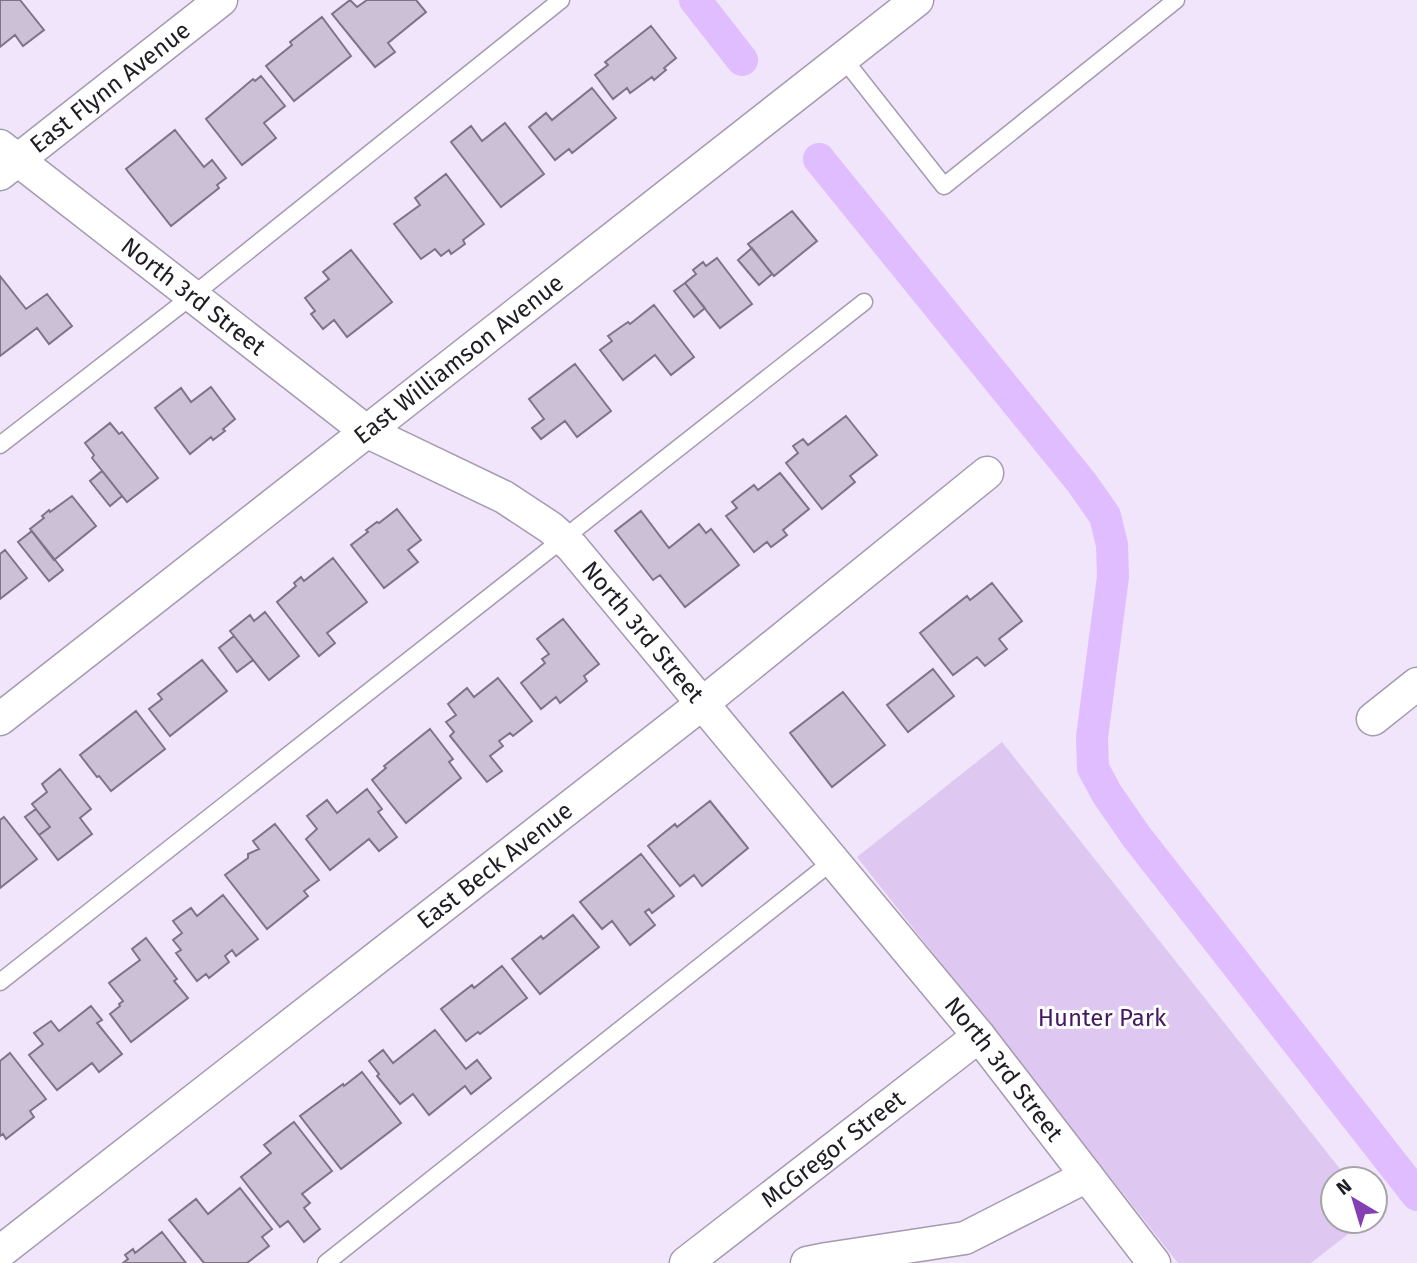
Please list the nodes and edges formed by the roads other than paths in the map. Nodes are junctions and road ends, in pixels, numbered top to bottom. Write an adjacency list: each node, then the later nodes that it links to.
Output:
1 (221, 0): 6 (street, East Flynn Avenue)
2 (561, 0): 7 (lane)
3 (917, 0): 5 (street, East Williamson Avenue)
4 (1176, 0): 5 (lane)
5 (843, 58): 9 (street, East Williamson Avenue)
6 (6, 160): 7 (street, North 3rd Street)
7 (191, 296): 9 (street, North 3rd Street); 10 (lane)
8 (864, 302): 12 (lane)
9 (366, 431): 12 (street, North 3rd Street); 15 (street, East Williamson Avenue)
10 (0, 445)
11 (987, 473): 14 (street, East Beck Avenue)
12 (562, 539): 14 (street, North 3rd Street); 18 (lane)
13 (1417, 684): 16 (street)
14 (703, 703): 17 (street, North 3rd Street); 21 (street, East Beck Avenue)
15 (0, 719)
16 (1373, 719)
17 (834, 860): 19 (street, North 3rd Street); 22 (lane)
18 (0, 982)
19 (979, 1035): 20 (street, North 3rd Street); 23 (street, McGregor Street)
20 (1087, 1176): 24 (street); 25 (street, North 3rd Street)
21 (0, 1252)
22 (326, 1263)
23 (686, 1263)
24 (807, 1263)
25 (1154, 1263)

